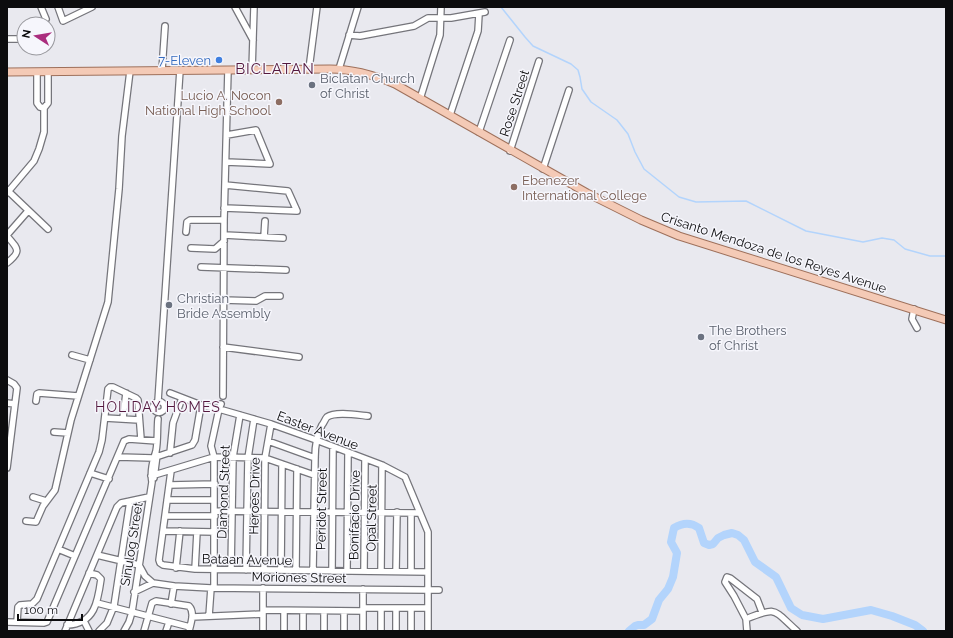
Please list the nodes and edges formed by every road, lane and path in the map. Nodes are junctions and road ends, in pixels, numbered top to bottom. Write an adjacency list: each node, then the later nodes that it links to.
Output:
1 (58, 7): 2 (street)
2 (92, 7)
3 (235, 7): 13 (street)
4 (254, 7): 13 (street)
5 (317, 7): 16 (street)
6 (358, 7): 12 (street)
7 (441, 7): 10 (street)
8 (485, 12): 9 (street)
9 (478, 14): 10 (street); 29 (street)
10 (440, 19): 12 (street); 27 (street)
11 (165, 26): 18 (street)
12 (349, 35): 17 (street)
13 (253, 40): 21 (street)
14 (510, 40): 30 (street)
15 (539, 61): 32 (street, Rose Street)
16 (309, 69): 17 (main road, Crisanto Mendoza de los Reyes Avenue); 21 (main road, Crisanto Mendoza de los Reyes Avenue)
17 (339, 69): 27 (main road, Crisanto Mendoza de los Reyes Avenue)
18 (162, 70): 19 (main road, Crisanto Mendoza de los Reyes Avenue); 22 (main road, Crisanto Mendoza de los Reyes Avenue)
19 (180, 70): 20 (main road, Crisanto Mendoza de los Reyes Avenue); 83 (street, Sinulog Street)
20 (228, 70): 21 (main road, Crisanto Mendoza de los Reyes Avenue); 31 (street)
21 (252, 70)
22 (130, 71): 25 (main road, Crisanto Mendoza de los Reyes Avenue); 60 (street)
23 (7, 72): 24 (main road, Crisanto Mendoza de los Reyes Avenue)
24 (37, 72): 25 (main road, Crisanto Mendoza de los Reyes Avenue); 28 (street)
25 (48, 72): 28 (street)
26 (569, 90): 34 (street)
27 (420, 99): 29 (main road, Crisanto Mendoza de los Reyes Avenue)
28 (44, 108): 36 (street)
29 (450, 115): 30 (main road, Crisanto Mendoza de los Reyes Avenue)
30 (479, 132): 32 (main road, Crisanto Mendoza de los Reyes Avenue)
31 (227, 135): 33 (street); 33 (street)
32 (510, 151): 34 (main road, Crisanto Mendoza de los Reyes Avenue)
33 (226, 162): 35 (street)
34 (543, 169): 54 (main road, Crisanto Mendoza de los Reyes Avenue)
35 (225, 185): 37 (street); 37 (street)
36 (8, 191): 38 (street)
37 (224, 208): 39 (street)
38 (28, 211): 41 (street); 43 (street)
39 (224, 220): 42 (street); 45 (street)
40 (265, 221): 44 (street)
41 (48, 229)
42 (186, 232)
43 (7, 235): 48 (street)
44 (264, 237): 45 (street); 46 (street)
45 (224, 238): 47 (street); 50 (street)
46 (282, 238)
47 (191, 248)
48 (7, 263)
49 (201, 267): 50 (street)
50 (224, 269): 51 (street); 53 (street)
51 (286, 270)
52 (280, 296): 53 (street)
53 (223, 300): 57 (street)
54 (914, 309): 55 (main road, Crisanto Mendoza de los Reyes Avenue); 56 (street)
55 (946, 320)
56 (917, 328)
57 (223, 347): 59 (street); 65 (street)
58 (72, 355): 60 (street)
59 (300, 357)
60 (90, 360): 64 (street)
61 (7, 380): 69 (street)
62 (126, 393): 74 (street); 75 (street); 77 (street)
63 (170, 393): 66 (street, Easter Avenue)
64 (78, 396): 67 (street); 81 (street)
65 (223, 396)
66 (182, 398): 70 (street, Easter Avenue); 88 (street)
67 (36, 401)
68 (7, 403): 69 (street)
69 (15, 404): 79 (street)
70 (201, 405): 71 (street, Easter Avenue); 88 (street)
71 (220, 407): 72 (street, Easter Avenue); 91 (street)
72 (240, 415): 76 (street, Easter Avenue); 92 (street, Diamond Street)
73 (368, 416): 84 (street)
74 (105, 418): 75 (street); 103 (street)
75 (123, 418): 77 (street)
76 (254, 419): 78 (street, Easter Avenue); 94 (street)
77 (139, 420): 82 (street)
78 (271, 424): 84 (street, Easter Avenue); 85 (street, Heroes Drive)
79 (10, 425): 86 (street)
80 (54, 432): 81 (street)
81 (68, 433): 113 (street)
82 (141, 439): 83 (street); 90 (street)
83 (157, 440): 93 (street, Sinulog Street)
84 (316, 440): 87 (street, Easter Avenue); 96 (street)
85 (268, 441): 95 (street, Heroes Drive); 96 (street)
86 (8, 446): 100 (street)
87 (333, 447): 89 (street, Easter Avenue); 121 (street, Peridot Street)
88 (170, 453): 93 (street)
89 (348, 453): 97 (street, Easter Avenue); 122 (street)
90 (118, 457): 93 (street); 106 (street)
91 (214, 457): 92 (street); 102 (street); 107 (street)
92 (233, 457): 94 (street); 115 (street, Diamond Street)
93 (155, 458): 105 (street, Sinulog Street)
94 (248, 458): 95 (street); 116 (street)
95 (265, 458): 98 (street); 117 (street, Heroes Drive)
96 (315, 458): 104 (street)
97 (365, 460): 99 (street, Easter Avenue); 123 (street, Bonifacio Drive)
98 (282, 464): 101 (street); 118 (street)
99 (382, 465): 124 (street, Opal Street); 128 (street, Easter Avenue)
100 (7, 468)
101 (297, 469): 104 (street); 119 (street)
102 (171, 471): 105 (street); 108 (street, Bataan Avenue)
103 (90, 473): 106 (street); 135 (street)
104 (314, 475): 120 (street)
105 (152, 478): 110 (street, Sinulog Street)
106 (109, 479): 137 (street)
107 (215, 484): 108 (street); 112 (street)
108 (170, 485): 111 (street, Bataan Avenue)
109 (33, 497): 113 (street)
110 (149, 497): 114 (street); 139 (street, Sinulog Street)
111 (167, 500): 112 (street); 129 (street, Bataan Avenue)
112 (214, 500): 127 (street)
113 (46, 501): 130 (street)
114 (130, 501): 136 (street); 138 (street)
115 (232, 511): 116 (street); 127 (street); 143 (street, Diamond Street)
116 (247, 511): 117 (street); 144 (street)
117 (265, 511): 118 (street); 145 (street, Heroes Drive)
118 (280, 512): 119 (street); 146 (street)
119 (296, 512): 120 (street); 147 (street)
120 (314, 512): 121 (street); 148 (street)
121 (332, 512): 122 (street); 149 (street, Peridot Street)
122 (347, 512): 123 (street); 150 (street)
123 (364, 512): 124 (street); 151 (street, Bonifacio Drive)
124 (381, 512): 125 (street); 152 (street, Opal Street)
125 (397, 512): 126 (street); 153 (street)
126 (411, 512): 128 (street); 154 (street)
127 (215, 513): 129 (street); 134 (street)
128 (420, 513): 155 (street, Easter Avenue)
129 (165, 516): 131 (street, Bataan Avenue)
130 (26, 521)
131 (163, 531): 132 (street); 140 (street, Bataan Avenue)
132 (180, 531): 133 (street); 140 (street)
133 (196, 532): 134 (street); 141 (street)
134 (215, 532): 142 (street)
135 (58, 549): 137 (street); 186 (street)
136 (97, 555): 138 (street); 156 (street)
137 (75, 556): 186 (street)
138 (121, 562): 139 (street); 167 (street)
139 (139, 565): 157 (street); 164 (street, Sinulog Street)
140 (176, 568): 141 (street, Bataan Avenue)
141 (195, 569): 142 (street, Bataan Avenue)
142 (214, 569): 143 (street, Bataan Avenue); 159 (street)
143 (232, 569): 144 (street, Bataan Avenue)
144 (246, 570): 145 (street, Bataan Avenue)
145 (264, 570): 146 (street, Bataan Avenue)
146 (281, 570): 147 (street, Bataan Avenue)
147 (296, 570): 148 (street, Bataan Avenue)
148 (314, 570): 149 (street, Bataan Avenue)
149 (332, 570): 150 (street, Bataan Avenue)
150 (347, 571): 151 (street, Bataan Avenue)
151 (364, 571): 152 (street, Bataan Avenue)
152 (381, 571): 153 (street, Bataan Avenue)
153 (396, 571): 154 (street, Bataan Avenue)
154 (411, 572): 155 (street, Bataan Avenue)
155 (428, 572): 162 (street, Easter Avenue)
156 (89, 573): 165 (street); 188 (street)
157 (152, 583): 158 (street, Moriones Street); 164 (street)
158 (174, 586): 159 (street, Moriones Street); 166 (street)
159 (212, 588): 160 (street, Moriones Street); 181 (street)
160 (263, 588): 161 (street, Moriones Street); 178 (street)
161 (363, 589): 162 (street, Moriones Street); 172 (street)
162 (428, 590): 163 (street, Moriones Street); 171 (street)
163 (439, 590)
164 (134, 592): 177 (street, Sinulog Street)
165 (97, 603): 167 (street); 184 (street)
166 (171, 604): 180 (street); 182 (street)
167 (114, 606): 177 (street); 191 (street)
168 (381, 608): 169 (street); 172 (street); 201 (street)
169 (396, 608): 170 (street); 202 (street)
170 (411, 608): 171 (street); 203 (street)
171 (428, 608): 204 (street)
172 (363, 609): 176 (street); 200 (street)
173 (284, 610): 174 (street); 178 (street); 196 (street)
174 (303, 611): 175 (street); 197 (street)
175 (324, 611): 176 (street); 198 (street)
176 (344, 611): 199 (street)
177 (132, 612): 180 (street); 192 (street, Sinulog Street)
178 (263, 612): 181 (street); 195 (street)
179 (762, 612): 183 (street); 183 (street); 206 (street)
180 (149, 616): 187 (street); 193 (street)
181 (209, 616): 182 (street)
182 (192, 617): 189 (street)
183 (746, 618): 205 (street)
184 (84, 621): 188 (street); 190 (street)
185 (7, 622): 186 (street)
186 (17, 622)
187 (169, 622): 189 (street); 194 (street)
188 (66, 628)
189 (189, 629)
190 (89, 631)
191 (99, 631)
192 (124, 631)
193 (146, 631)
194 (166, 631)
195 (263, 631)
196 (284, 631)
197 (303, 631)
198 (324, 631)
199 (344, 631)
200 (363, 631)
201 (381, 631)
202 (396, 631)
203 (411, 631)
204 (428, 631)
205 (747, 631)
206 (797, 631)

